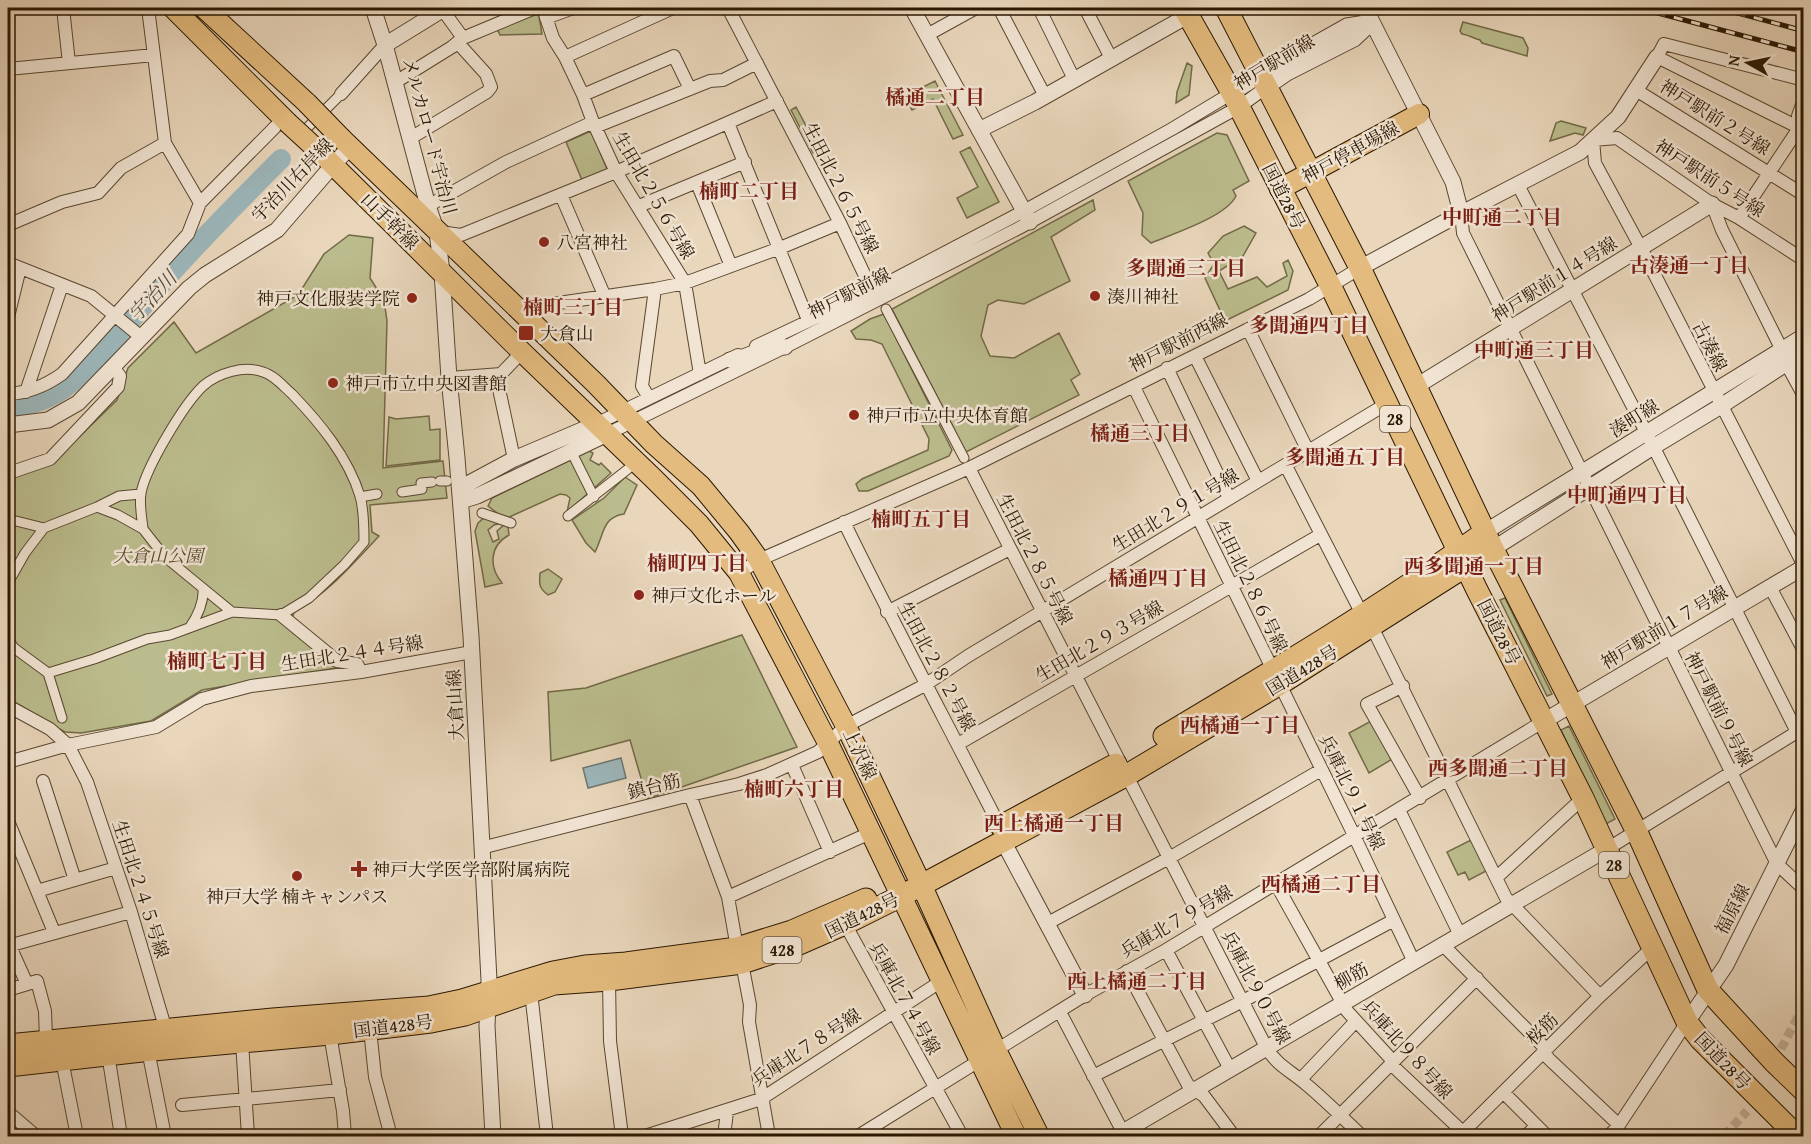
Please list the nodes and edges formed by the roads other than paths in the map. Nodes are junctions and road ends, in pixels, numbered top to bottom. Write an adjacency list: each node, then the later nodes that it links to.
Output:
1 (63, 8): 28 (street)
2 (148, 8): 24 (street)
3 (173, 8): 46 (main road, 山手幹線)
4 (204, 8): 51 (main road, 山手幹線, bridge)
5 (373, 8): 23 (street)
6 (444, 8): 22 (street); 23 (street, メルカロード宇治川)
7 (535, 8): 22 (street)
8 (573, 8): 19 (street)
9 (673, 8): 25 (street)
10 (728, 8): 29 (street, 生田北２６５号線)
11 (912, 8): 21 (street)
12 (976, 8): 21 (street)
13 (999, 8): 39 (street)
14 (1039, 8): 31 (street)
15 (1086, 8): 27 (street)
16 (1229, 8): 32 (highway, 国道28号 / 28)
17 (1365, 8): 20 (street)
18 (1187, 11): 27 (street); 41 (highway, 国道28号 / 28)
19 (544, 13): 25 (street, 生田北２５６号線)
20 (1372, 22): 32 (street, 神戸駅前線); 43 (street)
21 (927, 35): 48 (street)
22 (460, 40): 34 (street); 49 (street)
23 (385, 45): 34 (street, メルカロード宇治川); 37 (street)
24 (154, 55): 28 (street); 52 (street)
25 (565, 57): 38 (street, 生田北２５６号線)
26 (1657, 57): 33 (street); 36 (street, 神戸駅前西線); 47 (street)
27 (1111, 58): 31 (street)
28 (69, 63): 30 (street)
29 (757, 63): 35 (street); 42 (street, 生田北２６５号線)
30 (8, 69)
31 (1074, 79): 39 (street)
32 (1265, 80): 41 (street, 神戸駅前線); 56 (highway, 国道28号 / 28)
33 (1803, 80)
34 (394, 83): 49 (street, メルカロード宇治川)
35 (690, 89): 38 (street); 45 (street)
36 (1636, 90): 50 (street, 神戸駅前西線); 57 (street, 神戸駅前２号線)
37 (341, 94): 46 (street)
38 (583, 95): 45 (street, 生田北２５６号線)
39 (1045, 96): 48 (street)
40 (1803, 99): 47 (street)
41 (1235, 100): 60 (highway, 国道28号 / 28); 68 (street, 神戸駅前線)
42 (777, 101): 44 (street); 70 (street, 生田北２６５号線)
43 (1419, 114): 56 (main road, 神戸停車場線); 67 (street)
44 (728, 123): 54 (street); 55 (street)
45 (594, 125): 55 (street, 生田北２５６号線); 65 (street)
46 (289, 126): 53 (main road, 山手幹線, bridge); 63 (street)
47 (1801, 129): 57 (street)
48 (979, 130): 68 (street)
49 (409, 139): 65 (street, メルカロード宇治川)
50 (1593, 140): 59 (street, 神戸駅前西線); 64 (street, 神戸駅前５号線); 73 (street, 古湊線)
51 (346, 143): 53 (street, 宇治川右岸線); 72 (main road, 山手幹線)
52 (165, 144): 63 (street); 71 (street)
53 (329, 160): 80 (main road, 山手幹線); 94 (street, 宇治川右岸線)
54 (745, 162): 58 (street); 74 (street)
55 (616, 172): 61 (street); 66 (street, 生田北２５６号線)
56 (1311, 173): 60 (main road, 神戸停車場線); 79 (highway, 国道28号 / 28)
57 (1769, 173): 62 (street, 神戸駅前２号線); 69 (street)
58 (697, 183): 66 (street); 77 (street)
59 (1518, 185): 67 (street, 神戸駅前西線); 85 (street)
60 (1280, 189): 83 (highway, 国道28号 / 28)
61 (561, 195): 72 (street); 86 (street)
62 (1803, 195)
63 (200, 203): 89 (street)
64 (1712, 204): 69 (street, 神戸駅前５号線); 73 (street, 神戸駅前１４号線); 100 (street)
65 (428, 206): 72 (street, メルカロード宇治川)
66 (639, 207): 81 (street, 生田北２５６号線)
67 (1461, 213): 79 (street, 神戸駅前西線); 93 (street, 神戸駅前９号線)
68 (1027, 217): 87 (street, 神戸駅前線)
69 (1739, 218): 75 (street, 神戸駅前５号線)
70 (840, 223): 74 (street); 87 (street, 生田北２６５号線)
71 (8, 225)
72 (437, 232): 80 (street, メルカロード宇治川); 88 (main road, 山手幹線)
73 (1641, 248): 85 (street, 神戸駅前１４号線); 109 (street, 古湊線)
74 (780, 249): 77 (street); 91 (street)
75 (1803, 260)
76 (8, 263): 78 (street)
77 (731, 266): 81 (street)
78 (20, 268): 82 (street); 90 (street)
79 (1360, 268): 83 (street, 神戸駅前西線); 108 (highway, 国道28号 / 28)
80 (442, 272): 97 (main road, 山手幹線); 106 (street, 大倉山線)
81 (685, 283): 84 (street); 104 (street, 生田北２５６号線)
82 (62, 285): 89 (street); 110 (street)
83 (1331, 287): 92 (street, 神戸駅前西線); 114 (highway, 国道28号 / 28)
84 (655, 289): 86 (street); 113 (street)
85 (1572, 290): 93 (street, 神戸駅前１４号線); 119 (street)
86 (605, 297): 88 (street)
87 (878, 300): 91 (street, 神戸駅前線); 96 (street, 神戸駅前線); 123 (street)
88 (517, 309): 116 (main road, 山手幹線)
89 (117, 315): 94 (street); 110 (street)
90 (8, 317)
91 (808, 320): 101 (street, 神戸駅前線)
92 (1248, 329): 99 (street, 神戸駅前西線); 120 (street)
93 (1511, 329): 108 (street, 神戸駅前１４号線); 127 (street, 神戸駅前９号線)
94 (136, 332): 102 (street, 宇治川右岸線)
95 (1803, 336): 100 (street, 湊町線)
96 (785, 347): 101 (street); 116 (street, 神戸駅前線)
97 (522, 352): 105 (street); 118 (main road, 山手幹線)
98 (1803, 352): 100 (street, 湊町線)
99 (1195, 356): 103 (street, 神戸駅前西線); 128 (street)
100 (1785, 356): 109 (street, 湊町線); 111 (street); 115 (street, 湊町線)
101 (730, 360): 104 (street, 神戸駅前線)
102 (113, 367): 117 (street, 宇治川右岸線); 126 (street)
103 (1167, 368): 107 (street, 神戸駅前西線); 136 (street)
104 (700, 374): 113 (street, 神戸駅前線)
105 (496, 375): 106 (street); 122 (street)
106 (449, 378): 129 (street, 大倉山線)
107 (1134, 387): 123 (street, 神戸駅前西線); 140 (street, 生田北２８６号線)
108 (1415, 387): 147 (highway, 国道28号 / 28)
109 (1713, 391): 115 (street, 古湊線); 119 (street, 湊町線)
110 (26, 392): 112 (street)
111 (1803, 393)
112 (8, 394)
113 (649, 398): 116 (street, 神戸駅前線)
114 (1388, 403): 120 (street, 生田北２９１号線); 149 (highway, 国道28号 / 28)
115 (1721, 406): 119 (street, 湊町線); 151 (street, 古湊線)
116 (627, 417): 118 (street, 神戸駅前線); 150 (main road, 上沢線)
117 (8, 425)
118 (601, 429): 122 (street); 129 (street); 152 (main road, 上沢線)
119 (1650, 440): 127 (street, 湊町線); 130 (street, 湊町線); 157 (street)
120 (1308, 451): 124 (street, 生田北２９１号線)
121 (574, 457): 135 (street)
122 (514, 459): 129 (street)
123 (966, 463): 142 (street, 神戸駅前西線); 148 (street, 生田北２８５号線)
124 (1286, 466): 128 (street, 生田北２９１号線); 146 (street)
125 (628, 469): 135 (street)
126 (10, 470)
127 (1583, 472): 130 (street, 神戸駅前９号線); 147 (street, 湊町線)
128 (1258, 481): 136 (street, 生田北２９１号線)
129 (448, 486): 131 (street); 167 (street, 大倉山線)
130 (1590, 487): 147 (street, 湊町線); 165 (street, 神戸駅前９号線)
131 (402, 492)
132 (141, 494): 134 (street); 137 (street); 145 (street)
133 (377, 494): 134 (street)
134 (360, 497): 161 (street)
135 (594, 497): 139 (street)
136 (1229, 498): 140 (street, 生田北２９１号線)
137 (97, 507): 144 (street); 145 (street)
138 (482, 513): 143 (street)
139 (568, 516)
140 (1197, 517): 154 (street, 生田北２８６号線); 160 (street, 生田北２９１号線)
141 (8, 519): 144 (street)
142 (844, 522): 150 (street, 神戸駅前西線); 159 (street, 生田北２８２号線)
143 (510, 523)
144 (44, 528): 153 (street)
145 (143, 529): 156 (street)
146 (1320, 535): 154 (street, 生田北２９３号線); 162 (street)
147 (1489, 541): 149 (highway, 国道428号 / 428); 175 (highway, 国道28号 / 28)
148 (1011, 549): 159 (street); 160 (street, 生田北２８５号線)
149 (1463, 559): 162 (highway, 国道428号 / 428); 177 (highway, 国道28号 / 28)
150 (759, 560): 152 (street, 神戸駅前西線); 178 (main road, 上沢線)
151 (1803, 567): 155 (street, 神戸駅前１７号線)
152 (739, 573): 180 (main road, 上沢線)
153 (8, 583)
154 (1231, 585): 170 (street, 生田北２９３号線); 171 (street, 生田北２８６号線)
155 (1770, 587): 157 (street, 神戸駅前１７号線); 166 (street)
156 (203, 589): 158 (street); 163 (street)
157 (1735, 608): 165 (street, 神戸駅前１７号線); 179 (street)
158 (232, 612): 161 (street); 163 (street)
159 (887, 612): 172 (street, 生田北２８２号線)
160 (1043, 612): 170 (street, 生田北２８５号線); 172 (street, 生田北２９１号線)
161 (281, 615): 168 (street)
162 (1367, 621): 171 (highway, 国道428号 / 428); 173 (street)
163 (190, 627): 169 (street)
164 (8, 639): 169 (street)
165 (1669, 648): 175 (street, 神戸駅前１７号線); 187 (street, 神戸駅前９号線)
166 (1803, 651)
167 (472, 652): 168 (street, 生田北２４４号線); 200 (street, 大倉山線)
168 (361, 672): 182 (street, 生田北２４４号線)
169 (48, 673): 176 (street)
170 (1074, 676): 181 (street, 生田北２９３号線); 185 (street, 生田北２８５号線)
171 (1276, 678): 185 (highway, 国道428号 / 428); 186 (street, 兵庫北９１号線)
172 (925, 685): 178 (street, 生田北２９１号線); 181 (street, 生田北２８２号線)
173 (1402, 686): 188 (street); 191 (street)
174 (8, 705): 182 (street)
175 (1571, 705): 177 (street, 神戸駅前１７号線); 196 (highway, 国道28号 / 28)
176 (62, 718)
177 (1544, 721): 188 (street, 兵庫北７９号線); 192 (highway, 国道28号 / 28)
178 (846, 726): 180 (street, 生田北２９１号線); 207 (main road, 上沢線)
179 (1800, 733): 187 (street)
180 (828, 743): 184 (street, 鎮台筋); 197 (main road, 上沢線)
181 (958, 744): 198 (street, 生田北２８２号線)
182 (68, 745): 183 (street, 生田北２４４号線); 205 (street, 生田北２４５号線)
183 (8, 762)
184 (792, 765): 190 (street, 鎮台筋); 202 (street)
185 (1123, 769): 198 (highway, 国道428号 / 428); 203 (street, 兵庫北９０号線)
186 (1322, 770): 199 (street, 兵庫北９１号線); 203 (street)
187 (1731, 771): 196 (street); 204 (street, 神戸駅前９号線)
188 (1449, 780): 191 (street, 兵庫北７９号線); 206 (street)
189 (43, 781): 208 (street)
190 (690, 795): 200 (street, 鎮台筋); 213 (street)
191 (1420, 798): 194 (street, 兵庫北７９号線)
192 (1582, 798): 201 (highway, 国道28号 / 28); 206 (street)
193 (1803, 808): 204 (street, 福原線)
194 (1399, 810): 199 (street, 兵庫北７９号線); 221 (street)
195 (8, 821): 212 (street)
196 (1636, 830): 201 (street); 235 (highway, 国道28号 / 28)
197 (870, 833): 202 (street); 210 (main road, 上沢線)
198 (1002, 834): 207 (highway, 国道428号 / 428); 218 (street)
199 (1354, 837): 209 (street, 兵庫北７９号線); 216 (street, 兵庫北９１号線)
200 (481, 848): 239 (street, 大倉山線)
201 (1607, 849): 214 (street, 柳筋); 224 (highway, 国道28号 / 28)
202 (830, 852): 213 (street)
203 (1169, 858): 218 (street); 219 (street, 兵庫北９０号線)
204 (1777, 864): 211 (street, 神戸駅前９号線); 235 (street, 福原線)
205 (116, 868): 208 (street); 215 (street, 生田北２４５号線)
206 (1497, 877): 214 (street)
207 (919, 879): 210 (highway, 国道428号 / 428); 257 (main road, 上沢線)
208 (75, 880): 212 (street)
209 (1276, 884): 219 (street, 兵庫北７９号線); 227 (street, 兵庫北９８号線)
210 (900, 889): 217 (highway, 国道428号 / 428); 226 (highway, 国道428号 / 428); 232 (main road, 上沢線)
211 (1803, 889)
212 (37, 891): 220 (street)
213 (728, 897): 226 (street)
214 (1511, 905): 221 (street, 柳筋); 238 (street)
215 (131, 912): 220 (street); 252 (street, 生田北２４５号線)
216 (1394, 920): 227 (street); 228 (street, 兵庫北９１号線)
217 (845, 924): 226 (highway, 国道428号 / 428); 242 (street, 兵庫北７４号線)
218 (1046, 924): 237 (street)
219 (1204, 927): 225 (street, 兵庫北７９号線); 240 (street, 兵庫北９０号線)
220 (54, 933): 223 (street)
221 (1460, 934): 222 (street, 柳筋)
222 (1442, 944): 228 (street, 柳筋); 230 (street)
223 (8, 945): 233 (street)
224 (1652, 949): 238 (street, 桜筋); 246 (highway, 国道28号 / 28)
225 (1167, 950): 229 (street, 兵庫北７９号線); 244 (street)
226 (739, 956): 231 (highway, 国道428号 / 428); 239 (highway, 国道428号 / 428); 269 (street)
227 (1319, 960): 240 (street); 241 (street, 兵庫北９８号線)
228 (1413, 962): 241 (street, 柳筋)
229 (1127, 971): 237 (street, 兵庫北７９号線); 250 (street)
230 (1477, 978): 255 (street); 259 (street)
231 (609, 980): 236 (highway, 国道428号 / 428); 288 (street)
232 (943, 980): 242 (street, 兵庫北７８号線); 257 (main road, 上沢線)
233 (27, 984): 234 (street); 249 (street)
234 (8, 990)
235 (1708, 990): 246 (street, 福原線); 267 (highway, 国道28号 / 28)
236 (531, 992): 239 (highway, 国道428号 / 428); 287 (street)
237 (1085, 995): 243 (street, 兵庫北７９号線)
238 (1600, 996): 255 (street, 桜筋)
239 (489, 999): 247 (highway, 国道428号 / 428); 252 (highway, 国道428号 / 428); 286 (street, 大倉山線)
240 (1243, 1001): 244 (street); 254 (street, 兵庫北９０号線)
241 (1344, 1003): 245 (street, 兵庫北９８号線); 254 (street, 柳筋)
242 (893, 1012): 264 (street, 兵庫北７４号線); 269 (street, 兵庫北７８号線)
243 (1060, 1012): 257 (street, 兵庫北７９号線); 262 (street)
244 (1204, 1021): 250 (street); 261 (street)
245 (1356, 1021): 259 (street, 兵庫北９８号線); 263 (street)
246 (1687, 1022): 275 (street); 302 (highway, 国道28号 / 28)
247 (370, 1029): 248 (highway, 国道428号 / 428); 285 (street)
248 (330, 1034): 251 (highway, 国道428号 / 428); 266 (street)
249 (46, 1040): 252 (highway, 国道428号 / 428); 253 (highway, 国道428号 / 428)
250 (1164, 1040): 262 (street); 265 (street)
251 (242, 1042): 252 (highway, 国道428号 / 428); 270 (street)
252 (159, 1043): 256 (highway, 国道428号 / 428); 282 (street, 生田北２４５号線)
253 (8, 1045)
254 (1266, 1047): 261 (street, 柳筋); 263 (street, 兵庫北９０号線)
255 (1545, 1051): 268 (street, 桜筋); 275 (street)
256 (108, 1054): 258 (highway, 国道428号 / 428); 281 (street)
257 (988, 1055): 264 (street, 兵庫北７９号線); 294 (main road, 上沢線); 295 (main road, 上沢線)
258 (62, 1060): 260 (highway, 国道428号 / 428); 279 (street)
259 (1393, 1064): 274 (street); 278 (street, 兵庫北９８号線)
260 (8, 1066)
261 (1230, 1069): 265 (street, 柳筋)
262 (1093, 1076): 277 (street)
263 (1301, 1079): 274 (street, 兵庫北９０号線)
264 (934, 1088): 292 (street, 兵庫北７９号線); 293 (street, 兵庫北７４号線)
265 (1196, 1089): 277 (street, 柳筋); 296 (street)
266 (340, 1090): 270 (street); 284 (street)
267 (1803, 1090)
268 (1503, 1092): 276 (street); 278 (street, 桜筋)
269 (761, 1099): 273 (street, 兵庫北７８号線); 291 (street)
270 (246, 1100): 271 (street); 283 (street)
271 (182, 1105)
272 (8, 1112): 280 (street)
273 (727, 1112): 289 (street, 兵庫北７８号線); 290 (street)
274 (1341, 1116): 297 (street); 298 (street, 兵庫北９０号線)
275 (1619, 1125): 301 (street)
276 (1536, 1126): 299 (street); 300 (street)
277 (1121, 1135)
278 (1463, 1135)
279 (77, 1136)
280 (36, 1137)
281 (121, 1137)
282 (165, 1137)
283 (248, 1137)
284 (345, 1137)
285 (389, 1137)
286 (493, 1137)
287 (547, 1137)
288 (622, 1137)
289 (645, 1137)
290 (724, 1137)
291 (769, 1137)
292 (858, 1137)
293 (962, 1137)
294 (1016, 1137)
295 (1039, 1137)
296 (1234, 1137)
297 (1319, 1137)
298 (1362, 1137)
299 (1526, 1137)
300 (1547, 1137)
301 (1609, 1137)
302 (1797, 1137)

